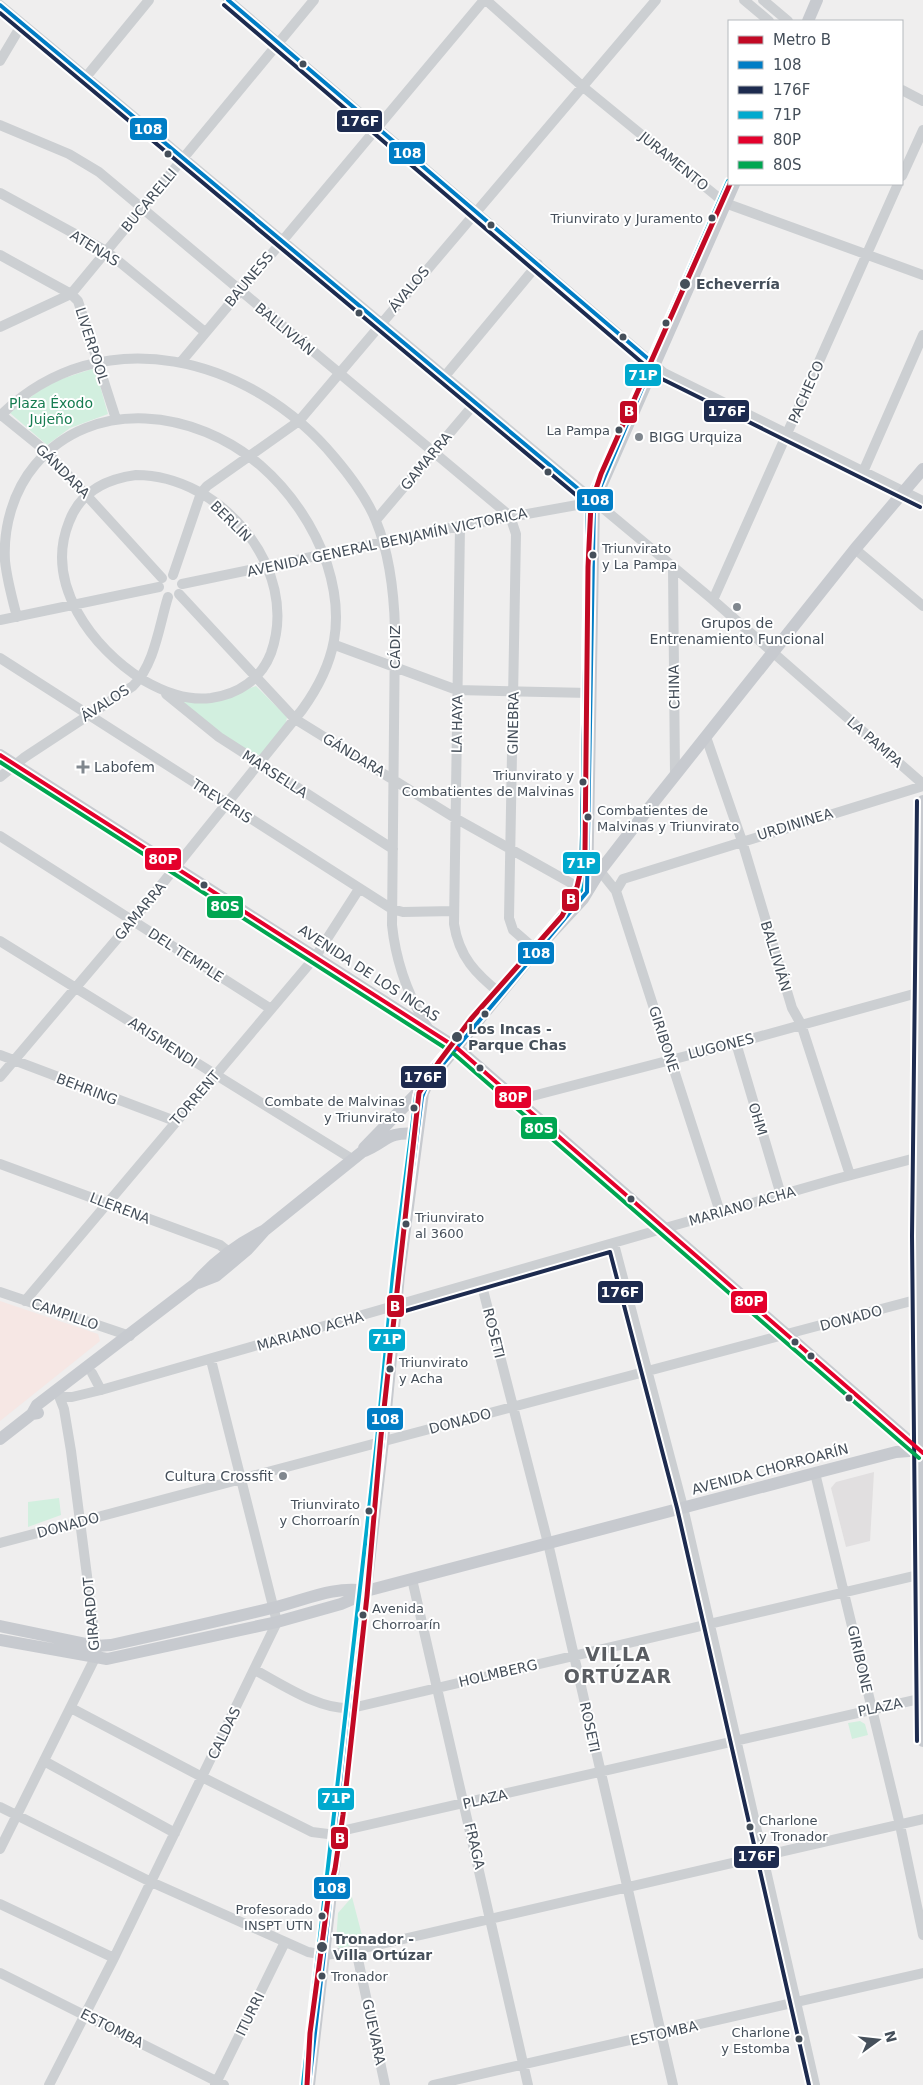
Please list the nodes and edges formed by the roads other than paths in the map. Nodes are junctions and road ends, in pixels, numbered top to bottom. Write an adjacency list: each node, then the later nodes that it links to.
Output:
1 (149, 0): 16 (street)
2 (228, 0): 14 (street)
3 (314, 0): 14 (street, BUCARELLI)
4 (485, 0): 17 (street, JURAMENTO); 21 (street, BAUNESS)
5 (656, 0): 17 (street, ÁVALOS)
6 (744, 0): 10 (street)
7 (763, 0): 11 (street)
8 (817, 0): 12 (main road)
9 (0, 6): 13 (street, LA PAMPA)
10 (768, 20)
11 (787, 20)
12 (808, 20)
13 (22, 24): 15 (street); 16 (street, LA PAMPA)
14 (279, 43): 21 (street); 23 (street, BUCARELLI)
15 (0, 61)
16 (86, 77): 23 (street, LA PAMPA)
17 (582, 86): 28 (street, JURAMENTO); 30 (street, ÁVALOS)
18 (903, 91): 19 (street)
19 (923, 101)
20 (0, 125): 29 (street, BALLIVIÁN)
21 (376, 127): 30 (street); 31 (street, BAUNESS)
22 (923, 130): 24 (street)
23 (184, 158): 29 (street, BUCARELLI); 31 (street, LA PAMPA)
24 (903, 174)
25 (734, 185): 28 (main road)
26 (898, 185): 34 (street, PACHECO)
27 (0, 194): 32 (street, ATENAS)
28 (725, 203): 34 (street, JURAMENTO); 46 (main road)
29 (143, 208): 32 (street, BUCARELLI); 37 (street, BALLIVIÁN)
30 (475, 211): 35 (street); 40 (street, ÁVALOS)
31 (282, 240): 37 (street, BAUNESS); 40 (street, LA PAMPA)
32 (106, 251): 38 (street, BUCARELLI); 42 (street, ATENAS)
33 (0, 255): 38 (street, LIVERPOOL)
34 (866, 255): 36 (street, JURAMENTO); 53 (street, PACHECO)
35 (538, 264): 46 (street); 48 (street)
36 (923, 275)
37 (239, 290): 42 (street, BAUNESS); 47 (street, BALLIVIÁN)
38 (71, 294): 39 (street, BUCARELLI); 44 (street, LIVERPOOL)
39 (5, 319): 41 (street, BUCARELLI)
40 (381, 324): 47 (street, ÁVALOS); 48 (street, LA PAMPA)
41 (0, 328)
42 (205, 332): 45 (street, BAUNESS)
43 (923, 335): 58 (street)
44 (98, 362): 45 (street); 50 (street); 51 (street, LIVERPOOL)
45 (181, 362): 52 (street, CÁDIZ)
46 (653, 363): 53 (street); 63 (main road)
47 (339, 374): 52 (street, ÁVALOS); 54 (street, BALLIVIÁN)
48 (445, 376): 49 (street, LA PAMPA)
49 (476, 402): 54 (street, GAMARRA); 63 (street, LA PAMPA)
50 (0, 415): 55 (street, GÁNDARA)
51 (116, 419): 55 (street); 56 (street)
52 (299, 421): 56 (street, ÁVALOS); 65 (street, CÁDIZ)
53 (787, 434): 58 (street); 77 (street, PACHECO)
54 (434, 451): 64 (street, BALLIVIÁN); 65 (street, GAMARRA)
55 (47, 452): 61 (street, GÁNDARA); 67 (street)
56 (249, 456): 60 (street, ÁVALOS); 70 (street)
57 (923, 469): 59 (main road)
58 (863, 472): 59 (street)
59 (902, 492): 62 (street); 69 (main road)
60 (201, 493): 61 (street, BERLÍN); 71 (street, BERLÍN); 73 (street)
61 (87, 495): 74 (street, GÁNDARA); 78 (street, BERLÍN)
62 (923, 501)
63 (594, 502): 64 (street, AVENIDA GENERAL BENJAMÍN VICTORICA); 72 (street, LA PAMPA); 91 (main road)
64 (510, 516): 66 (street, AVENIDA GENERAL BENJAMÍN VICTORICA); 90 (street, GINEBRA)
65 (376, 520): 68 (street, CÁDIZ)
66 (460, 526): 68 (street, AVENIDA GENERAL BENJAMÍN VICTORICA); 88 (street, LA HAYA)
67 (3, 530): 80 (street)
68 (384, 543): 70 (street, AVENIDA GENERAL BENJAMÍN VICTORICA); 85 (street, CÁDIZ)
69 (855, 549): 79 (street); 83 (main road)
70 (324, 555): 71 (street, AVENIDA GENERAL BENJAMÍN VICTORICA); 82 (street)
71 (268, 566): 75 (street, AVENIDA GENERAL BENJAMÍN VICTORICA); 87 (street, BERLÍN)
72 (673, 568): 77 (street, LA PAMPA); 98 (street, CHINA)
73 (173, 575): 74 (street); 75 (street)
74 (160, 583): 76 (street); 78 (street)
75 (180, 589): 76 (street); 87 (street, GÁNDARA)
76 (168, 597): 86 (street, ÁVALOS)
77 (713, 600): 83 (street, LA PAMPA)
78 (74, 605): 80 (street); 86 (street, BERLÍN)
79 (923, 606)
80 (17, 616): 81 (street)
81 (0, 620)
82 (335, 645): 85 (street); 93 (street, GAMARRA)
83 (773, 653): 94 (main road); 101 (street, LA PAMPA)
84 (0, 658): 92 (street, TREVERIS)
85 (395, 668): 88 (street); 100 (street, CÁDIZ)
86 (140, 678): 89 (street, BERLÍN); 92 (street, ÁVALOS)
87 (256, 678): 89 (street, BERLÍN); 93 (street, GÁNDARA)
88 (458, 690): 90 (street); 104 (street, LA HAYA)
89 (163, 691): 97 (street, MARSELLA)
90 (513, 691): 91 (street); 108 (street, GINEBRA)
91 (590, 693): 113 (main road)
92 (87, 715): 96 (street, ÁVALOS); 103 (street, TREVERIS)
93 (295, 719): 97 (street, GAMARRA); 100 (street, GÁNDARA)
94 (706, 737): 98 (main road); 106 (street, BALLIVIÁN)
95 (0, 754): 96 (main road, AVENIDA DE LOS INCAS)
96 (15, 764): 99 (street, ÁVALOS); 109 (main road, AVENIDA DE LOS INCAS)
97 (259, 764): 103 (street, GAMARRA); 107 (street, MARSELLA)
98 (675, 775): 110 (main road)
99 (0, 777)
100 (394, 780): 104 (street, GÁNDARA); 107 (street, CÁDIZ)
101 (923, 785): 106 (street, URDININEA)
102 (923, 800): 121 (main road)
103 (227, 805): 109 (street, GAMARRA); 111 (street, TREVERIS)
104 (455, 818): 108 (street, GÁNDARA); 115 (street, LA HAYA)
105 (0, 836): 116 (street, DEL TEMPLE)
106 (742, 841): 112 (street, URDININEA); 124 (street, BALLIVIÁN)
107 (393, 849): 114 (street, CÁDIZ)
108 (511, 849): 113 (street, GÁNDARA); 118 (street, GINEBRA)
109 (176, 867): 116 (street, GAMARRA); 119 (main road, AVENIDA DE LOS INCAS)
110 (600, 871): 112 (street, GIRIBONE); 113 (main road)
111 (358, 889): 114 (street, TREVERIS); 119 (street, TORRENT)
112 (616, 891): 129 (street, GIRIBONE)
113 (587, 892): 118 (main road)
114 (392, 909): 115 (street, TREVERIS); 125 (street, CÁDIZ)
115 (454, 911): 122 (street, LA HAYA)
116 (133, 920): 120 (street, GAMARRA); 123 (street, DEL TEMPLE)
117 (0, 941): 120 (street, ARISMENDI)
118 (536, 950): 122 (main road)
119 (316, 956): 123 (street, TORRENT); 125 (main road, AVENIDA DE LOS INCAS)
120 (76, 986): 130 (street, GAMARRA); 131 (street, ARISMENDI)
121 (922, 992): 124 (street, LUGONES); 138 (main road)
122 (501, 994): 127 (main road)
123 (271, 1009): 131 (street, TORRENT)
124 (801, 1024): 126 (street, LUGONES); 140 (street, BALLIVIÁN)
125 (428, 1028): 127 (main road, AVENIDA DE LOS INCAS)
126 (736, 1044): 129 (street, LUGONES); 141 (street, OHM)
127 (457, 1048): 133 (main road); 134 (main road, AVENIDA DE LOS INCAS)
128 (0, 1055): 130 (street, BEHRING)
129 (671, 1059): 134 (street, LUGONES); 143 (street, GIRIBONE)
130 (14, 1061): 132 (street, GAMARRA); 135 (street, BEHRING)
131 (214, 1076): 135 (street, TORRENT); 137 (street, ARISMENDI)
132 (0, 1077)
133 (428, 1082): 136 (main road); 137 (main road)
134 (517, 1100): 144 (main road, AVENIDA DE LOS INCAS)
135 (175, 1122): 142 (street, TORRENT)
136 (417, 1134): 137 (main road); 152 (main road)
137 (357, 1156): 146 (main road)
138 (921, 1156): 140 (street, MARIANO ACHA); 147 (main road)
139 (0, 1164): 142 (street, LLERENA)
140 (850, 1175): 141 (street, MARIANO ACHA)
141 (781, 1195): 143 (street, MARIANO ACHA)
142 (108, 1203): 146 (street, LLERENA); 151 (street, TORRENT)
143 (720, 1212): 144 (street, MARIANO ACHA)
144 (665, 1228): 145 (street, MARIANO ACHA); 154 (main road, AVENIDA DE LOS INCAS)
145 (614, 1244): 148 (street, MARIANO ACHA); 157 (street)
146 (233, 1255): 155 (main road)
147 (921, 1268): 150 (main road)
148 (481, 1282): 152 (street, MARIANO ACHA); 161 (street, ROSETI)
149 (0, 1292): 151 (street, CAMPILLO)
150 (919, 1299): 153 (main road); 154 (street, DONADO)
151 (24, 1301): 155 (street, CAMPILLO)
152 (396, 1307): 156 (street, MARIANO ACHA); 163 (main road)
153 (921, 1333): 164 (main road)
154 (786, 1335): 157 (street, DONADO); 164 (main road, AVENIDA DE LOS INCAS)
155 (130, 1336): 158 (main road); 160 (main road)
156 (211, 1360): 159 (street, MARIANO ACHA); 166 (street)
157 (648, 1371): 161 (street, DONADO); 167 (street)
158 (92, 1373): 159 (street); 160 (main road)
159 (101, 1390): 160 (street, MARIANO ACHA)
160 (59, 1393): 162 (main road); 168 (street, GIRARDOT)
161 (513, 1407): 163 (street, DONADO); 171 (street, ROSETI)
162 (0, 1439)
163 (383, 1442): 166 (street, DONADO); 174 (main road)
164 (922, 1451): 165 (main road, AVENIDA CHORROARÍN); 169 (main road)
165 (815, 1472): 167 (main road, AVENIDA CHORROARÍN); 175 (street, GIRIBONE)
166 (240, 1480): 168 (street, DONADO); 176 (street)
167 (683, 1507): 171 (main road, AVENIDA CHORROARÍN); 178 (street)
168 (81, 1521): 170 (street, DONADO); 182 (street, GIRARDOT)
169 (922, 1540): 172 (main road)
170 (0, 1543)
171 (548, 1543): 173 (main road, AVENIDA CHORROARÍN); 183 (street, ROSETI)
172 (922, 1574): 175 (street, HOLMBERG); 186 (main road)
173 (412, 1579): 174 (main road, AVENIDA CHORROARÍN); 185 (street, FRAGA)
174 (366, 1591): 176 (main road, AVENIDA CHORROARÍN); 177 (main road, AVENIDA CHORROARÍN); 188 (main road)
175 (845, 1593): 178 (street, HOLMBERG); 189 (street, GIRIBONE)
176 (274, 1608): 177 (street); 182 (main road, AVENIDA CHORROARÍN)
177 (278, 1622): 182 (main road, AVENIDA CHORROARÍN); 184 (street, CALDAS)
178 (710, 1624): 183 (street, HOLMBERG); 190 (street)
179 (0, 1626): 180 (main road, AVENIDA CHORROARÍN)
180 (20, 1637): 181 (main road, AVENIDA CHORROARÍN); 182 (main road, AVENIDA CHORROARÍN)
181 (0, 1640)
182 (96, 1652): 187 (street, GIRARDOT)
183 (574, 1655): 185 (street, HOLMBERG); 193 (street, ROSETI)
184 (255, 1670): 188 (street, HOLMBERG); 194 (street, CALDAS)
185 (438, 1686): 188 (street, HOLMBERG); 195 (street, FRAGA)
186 (923, 1698): 189 (street, PLAZA); 191 (main road)
187 (71, 1708): 192 (street, GIRARDOT); 194 (street, PLAZA)
188 (352, 1708): 201 (main road)
189 (872, 1708): 190 (street, PLAZA); 199 (street, GIRIBONE)
190 (736, 1740): 193 (street, PLAZA); 203 (street)
191 (923, 1741)
192 (44, 1761): 197 (street, GIRARDOT); 200 (street)
193 (600, 1772): 195 (street, PLAZA); 205 (street, ROSETI)
194 (202, 1778): 200 (street, CALDAS); 201 (street, PLAZA)
195 (465, 1803): 201 (street, PLAZA); 207 (street, FRAGA)
196 (0, 1807): 197 (street)
197 (16, 1815): 202 (street, GIRARDOT); 204 (street)
198 (923, 1819): 199 (street)
199 (900, 1824): 203 (street); 208 (street, GIRIBONE)
200 (174, 1832): 204 (street, CALDAS)
201 (338, 1833): 211 (main road)
202 (0, 1849)
203 (763, 1856): 205 (street); 215 (street)
204 (149, 1881): 209 (street); 212 (street, CALDAS)
205 (627, 1888): 207 (street); 217 (street, ROSETI)
206 (0, 1904): 212 (street)
207 (491, 1919): 210 (street); 218 (street, FRAGA)
208 (923, 1934)
209 (285, 1942): 211 (street); 219 (street, ITURRI)
210 (356, 1950): 211 (street); 222 (street, GUEVARA)
211 (325, 1954): 221 (main road)
212 (114, 1958): 216 (street, CALDAS)
213 (923, 1972): 215 (street, ESTOMBA)
214 (0, 1974): 216 (street, ESTOMBA)
215 (796, 2004): 217 (street, ESTOMBA); 226 (street)
216 (85, 2014): 219 (street, ESTOMBA); 220 (street, CALDAS)
217 (661, 2033): 218 (street, ESTOMBA); 225 (street, ROSETI)
218 (524, 2065): 223 (street, ESTOMBA); 224 (street, FRAGA)
219 (218, 2084)
220 (49, 2085)
221 (309, 2085)
222 (385, 2085)
223 (434, 2085)
224 (528, 2085)
225 (673, 2085)
226 (815, 2085)

